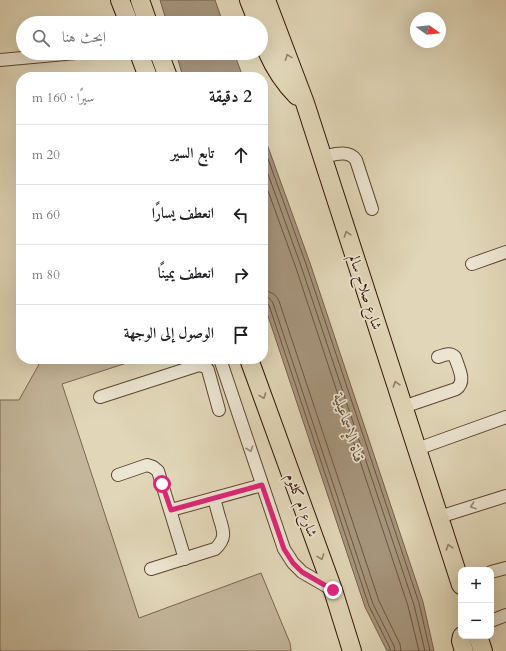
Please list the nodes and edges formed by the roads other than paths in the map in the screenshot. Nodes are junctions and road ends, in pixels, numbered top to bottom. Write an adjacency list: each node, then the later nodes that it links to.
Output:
1 (120, 0): 5 (highway)
2 (140, 0): 6 (highway)
3 (249, 0): 7 (highway)
4 (266, 0): 15 (highway, شارع صلاح سالم, one-way to 4)
5 (126, 16)
6 (146, 16)
7 (255, 16)
8 (268, 53): 15 (highway)
9 (16, 59): 10 (street)
10 (0, 60)
11 (142, 60): 13 (highway)
12 (162, 60): 14 (highway)
13 (146, 72)
14 (166, 72)
15 (305, 103): 16 (highway, شارع صلاح سالم)
16 (322, 157): 17 (street); 26 (highway, شارع صلاح سالم, one-way to 16)
17 (372, 209)
18 (506, 252): 19 (street)
19 (472, 264)
20 (438, 357): 26 (street)
21 (213, 364): 24 (street)
22 (221, 364): 31 (street, one-way to 31)
23 (251, 364): 41 (highway, شارع ام كلثوم, one-way to 41)
24 (206, 367): 25 (street); 27 (street)
25 (100, 397)
26 (403, 407): 29 (highway, شارع صلاح سالم)
27 (219, 410)
28 (506, 418): 29 (street)
29 (417, 449): 35 (highway, شارع صلاح سالم)
30 (118, 475): 34 (street)
31 (262, 485): 33 (street); 41 (street)
32 (506, 496): 35 (street, one-way to 35)
33 (214, 498): 34 (street); 36 (street)
34 (171, 510): 36 (street)
35 (439, 517): 40 (highway, شارع صلاح سالم, one-way to 35)
36 (185, 558): 38 (street)
37 (506, 568): 39 (street)
38 (151, 569)
39 (494, 571)
40 (458, 574)
41 (333, 590): 45 (highway, شارع ام كلثوم)
42 (506, 616): 43 (street)
43 (494, 620)
44 (461, 639): 46 (highway)
45 (352, 651)
46 (464, 651)

